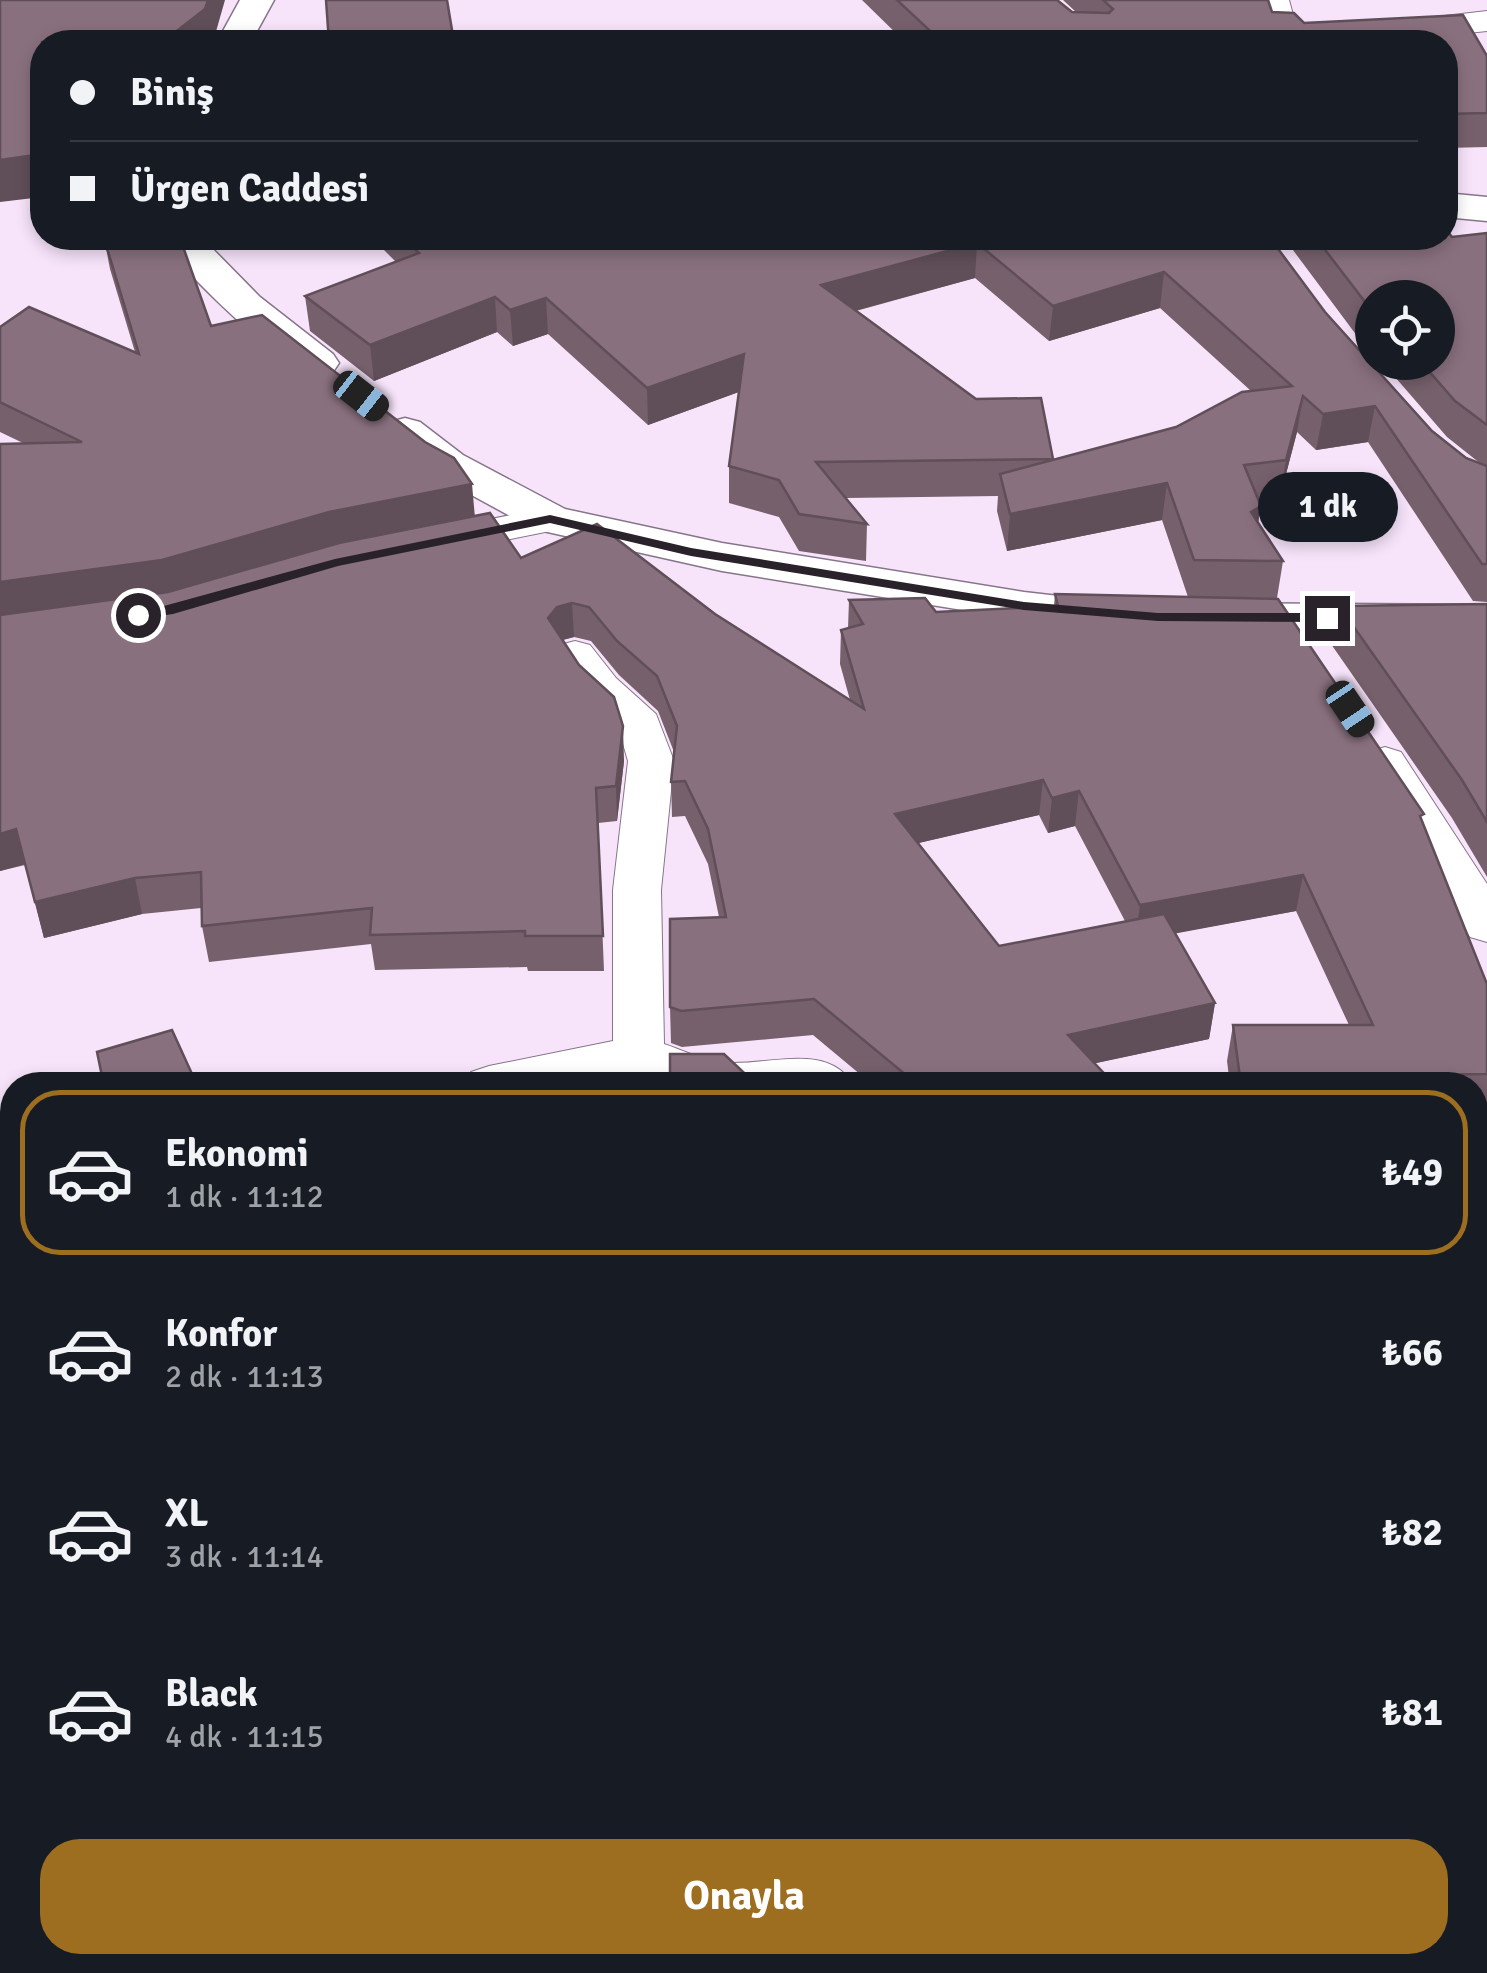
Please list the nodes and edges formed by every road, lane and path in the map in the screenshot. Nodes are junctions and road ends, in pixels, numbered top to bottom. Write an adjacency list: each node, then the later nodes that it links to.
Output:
1 (257, 0): 4 (street)
2 (1273, 0): 5 (street)
3 (1487, 21): 6 (street)
4 (241, 30)
5 (1282, 30)
6 (1408, 30)
7 (1458, 206): 8 (street)
8 (1487, 209)
9 (192, 250): 10 (street)
10 (550, 519): 11 (street); 12 (street)
11 (394, 551)
12 (1287, 617): 13 (street); 15 (street)
13 (1487, 619)
14 (575, 655): 18 (street)
15 (1321, 667)
16 (1366, 732): 17 (street)
17 (1487, 924)
18 (639, 1055): 19 (street); 20 (street)
19 (554, 1072)
20 (689, 1072)

